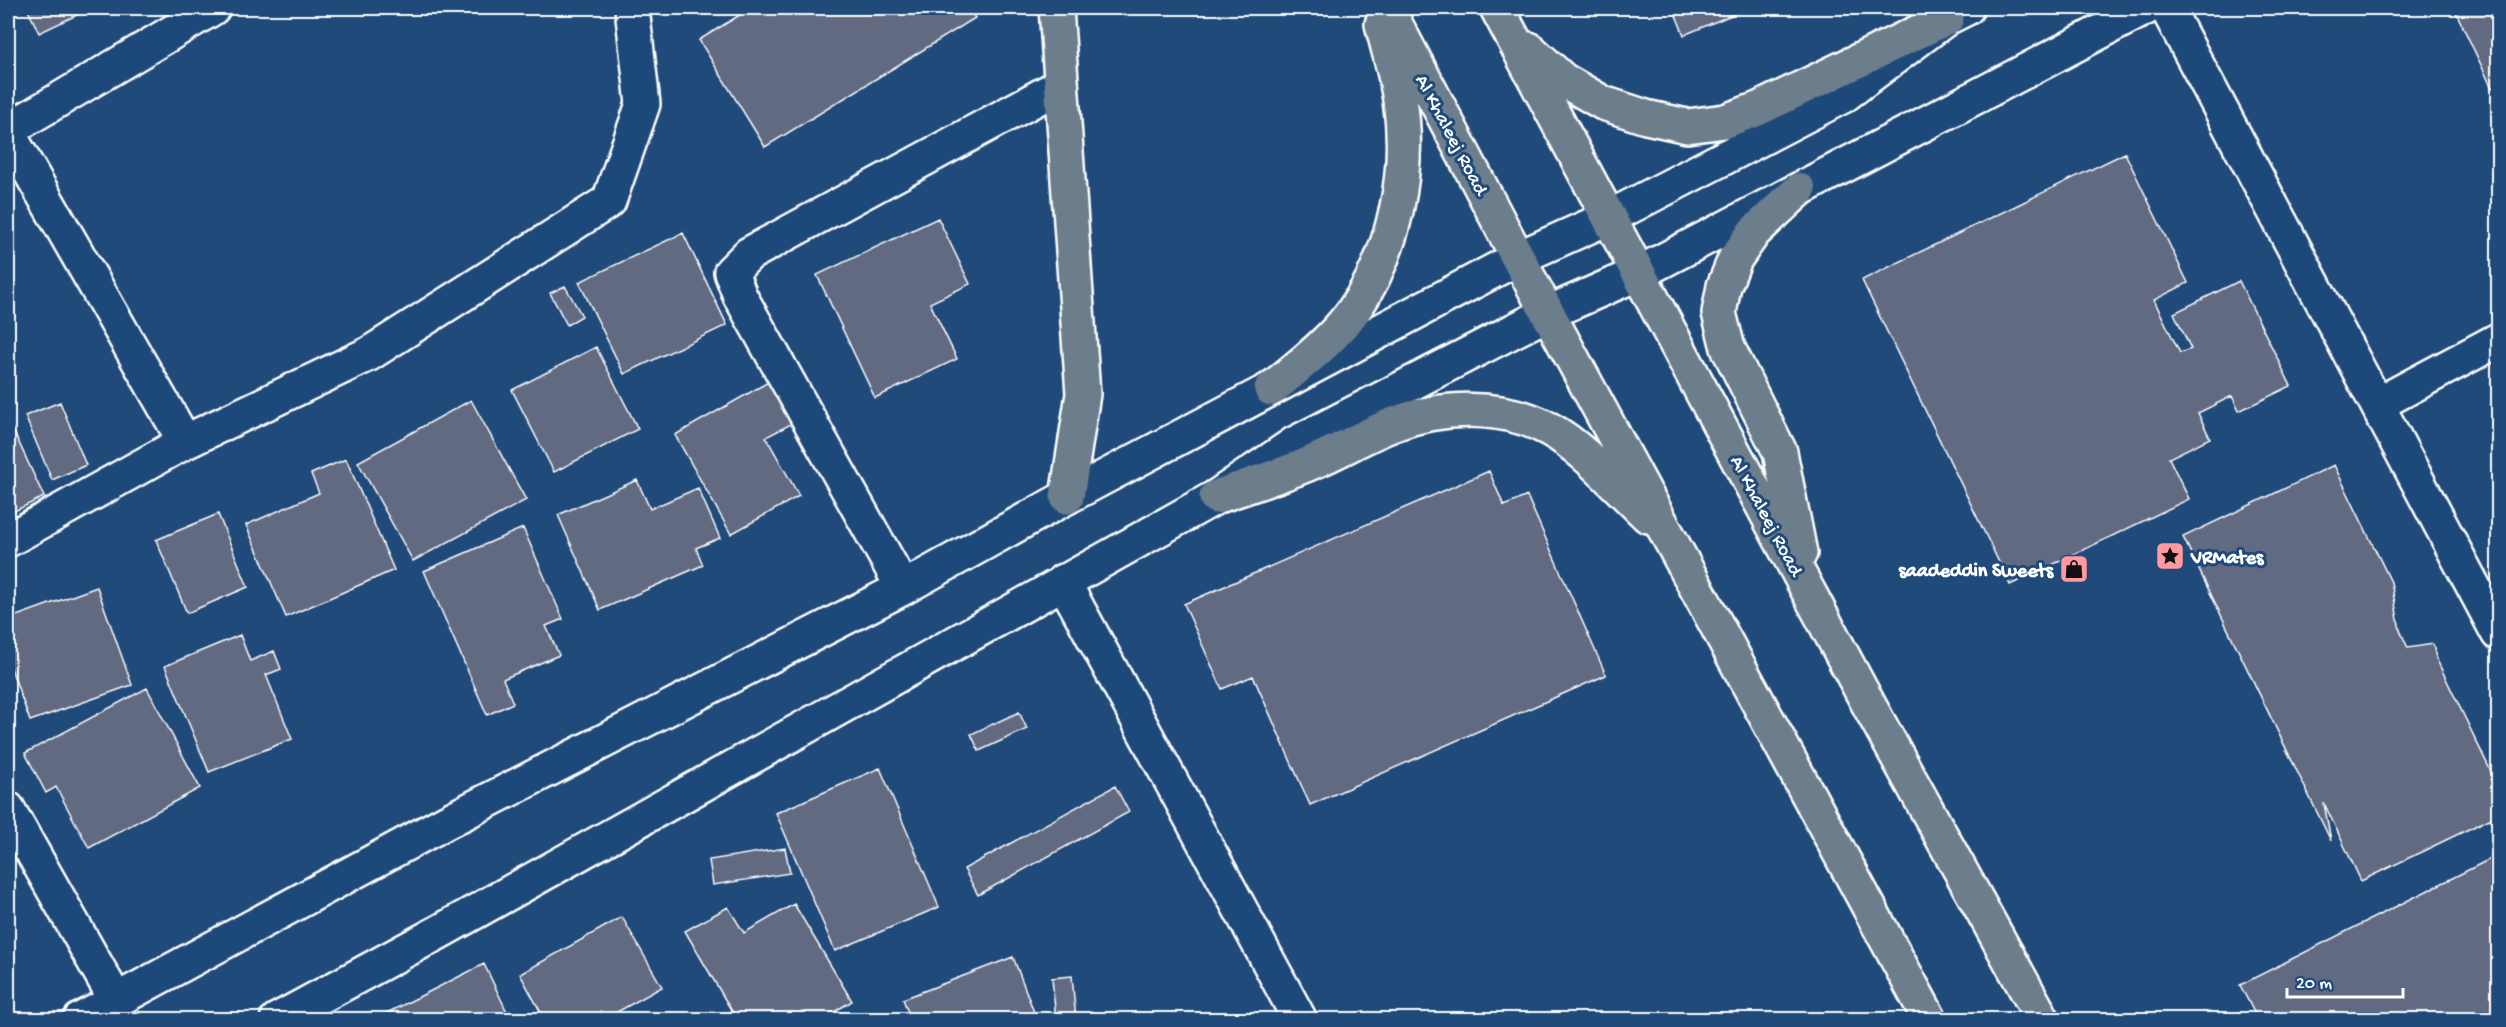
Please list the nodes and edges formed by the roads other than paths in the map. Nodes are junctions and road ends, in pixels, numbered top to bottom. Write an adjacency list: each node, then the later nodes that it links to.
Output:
1 (213, 8): 11 (street)
2 (632, 8): 20 (street)
3 (1056, 8): 10 (main road)
4 (1378, 8): 18 (main road)
5 (1387, 8): 14 (main road, Al Khaleej Road)
6 (2146, 8): 12 (street)
7 (2167, 8): 19 (street)
8 (1957, 13): 9 (main road); 13 (street)
9 (1504, 21): 13 (main road, Al Khaleej Road)
10 (1061, 86): 21 (main road); 27 (street)
11 (8, 132): 20 (street)
12 (1798, 190): 15 (street); 26 (main road)
13 (1610, 217): 14 (street); 15 (main road, Al Khaleej Road)
14 (1518, 258): 16 (main road, Al Khaleej Road); 18 (street)
15 (1639, 273): 16 (street); 26 (main road, Al Khaleej Road)
16 (1548, 313): 22 (street); 23 (main road, Al Khaleej Road)
17 (2499, 340): 19 (street)
18 (1271, 389): 21 (street)
19 (2378, 404): 28 (street)
20 (185, 442): 24 (street)
21 (1066, 497): 27 (street)
22 (1216, 497): 23 (main road); 25 (street)
23 (1669, 536): 34 (main road, Al Khaleej Road)
24 (8, 540)
25 (1063, 581): 32 (street); 33 (street)
26 (1806, 587): 35 (main road, Al Khaleej Road)
27 (903, 588): 30 (street)
28 (2499, 633)
29 (8, 809): 30 (street)
30 (116, 1000): 31 (street)
31 (80, 1020)
32 (278, 1020)
33 (1300, 1020)
34 (1930, 1020)
35 (2043, 1020)

